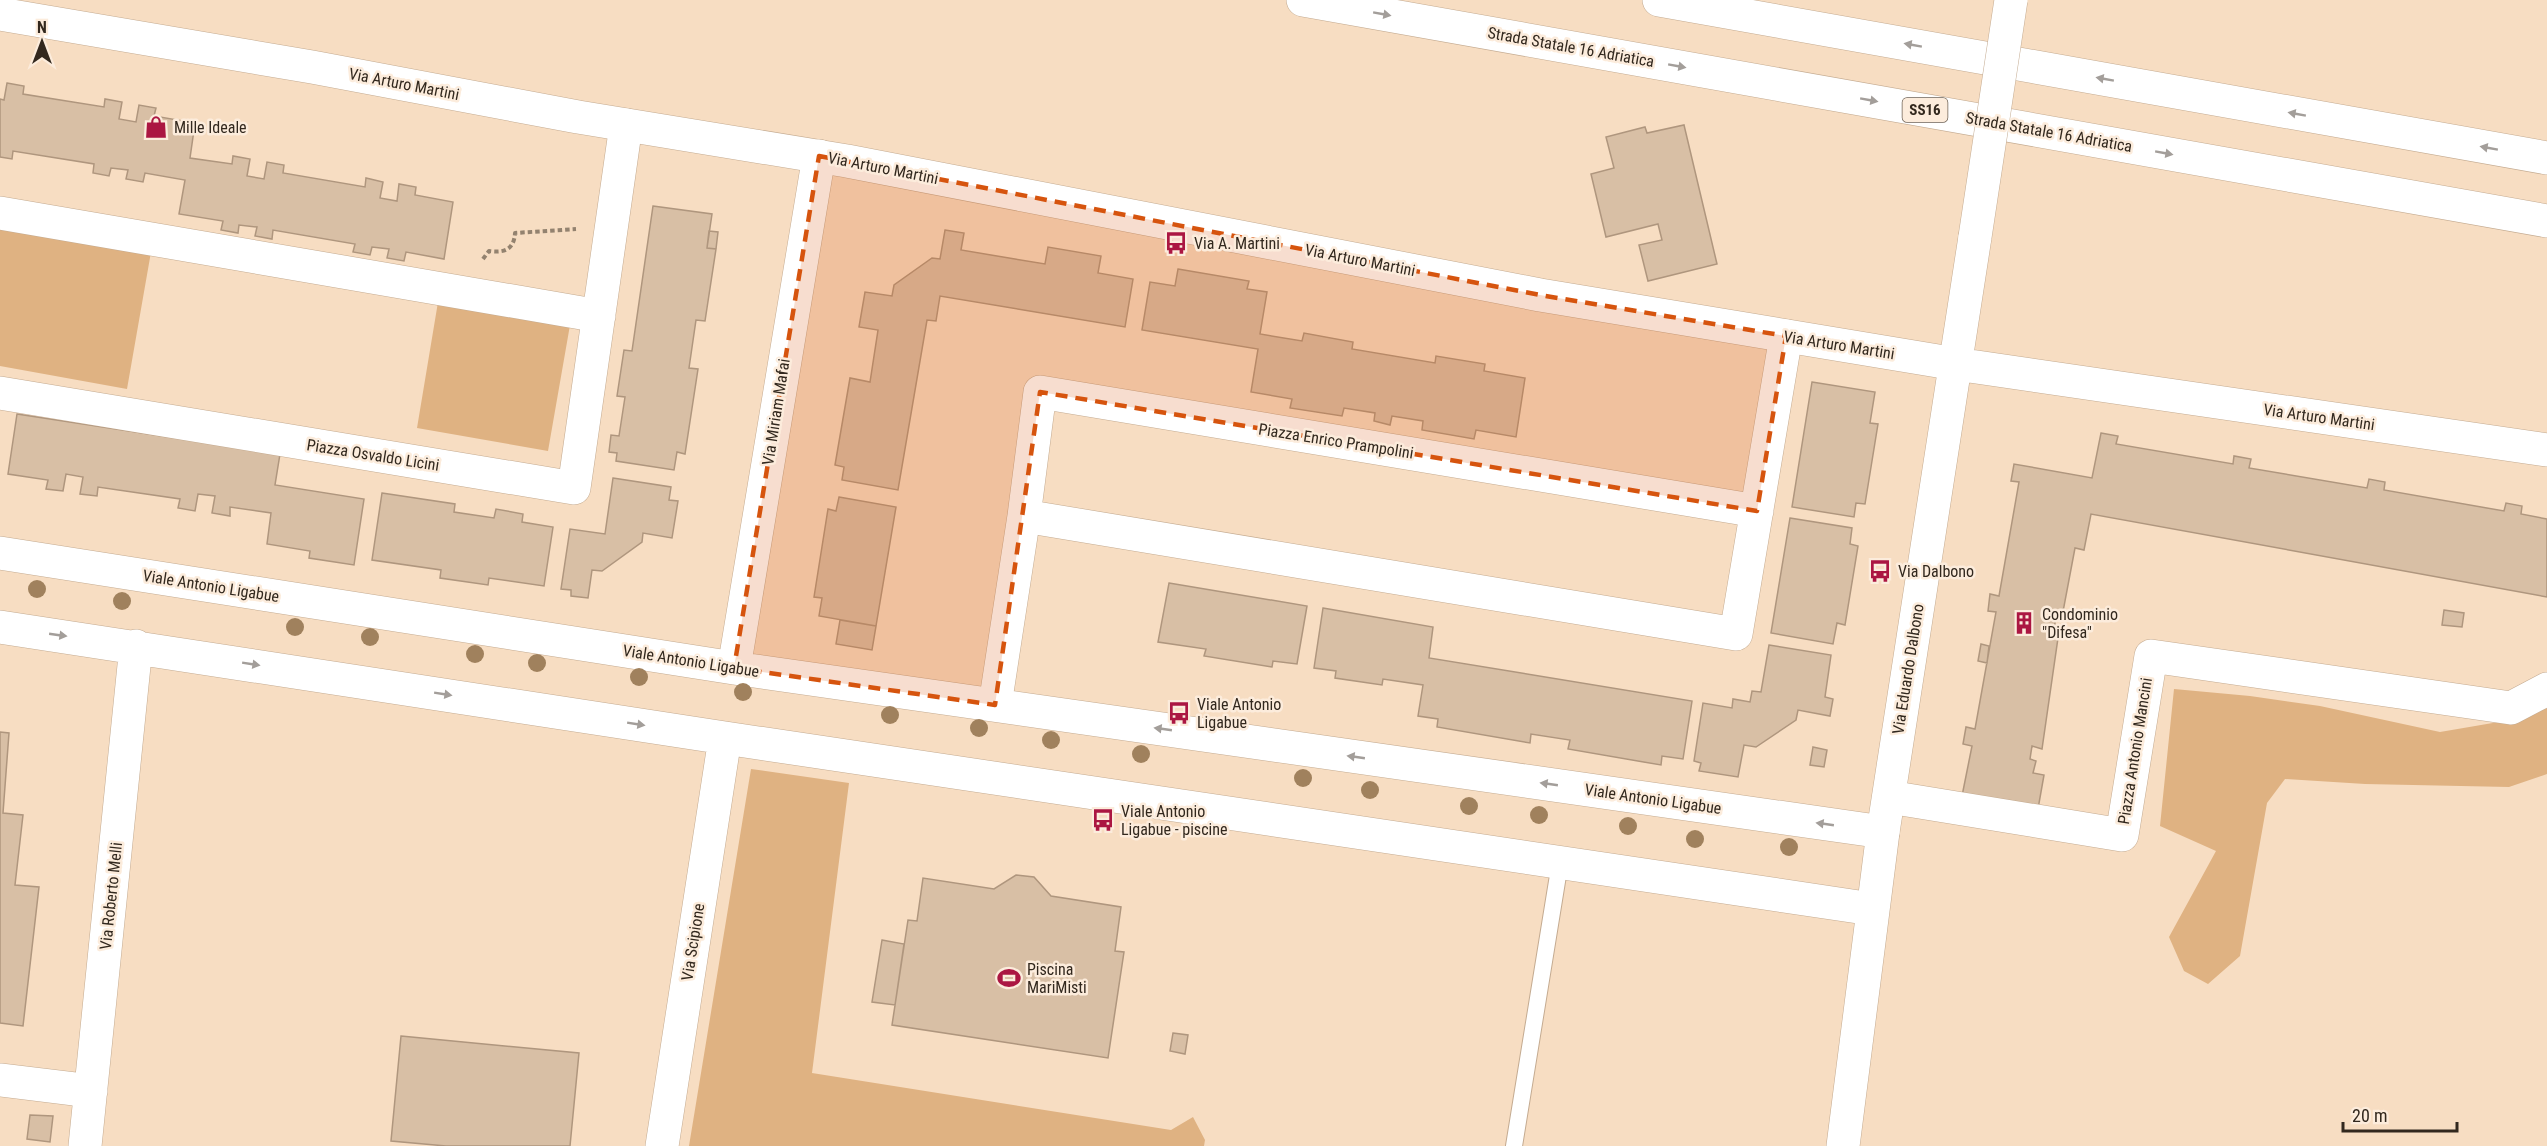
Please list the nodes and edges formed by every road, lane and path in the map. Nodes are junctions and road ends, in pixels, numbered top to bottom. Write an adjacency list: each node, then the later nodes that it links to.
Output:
1 (1303, 0): 9 (main road, Strada Statale 16 Adriatica / SS16, one-way to 9)
2 (1659, 0): 7 (main road, one-way to 2)
3 (2011, 0): 14 (main road, Via Eduardo Dalbono, bridge)
4 (0, 14): 5 (main road, Via Arturo Martini)
5 (626, 125): 6 (main road, Via Arturo Martini); 10 (main road, Piazza Osvaldo Licini)
6 (819, 156): 13 (main road, Via Arturo Martini); 22 (main road, Via Miriam Mafai)
7 (2547, 158)
8 (0, 213): 11 (main road)
9 (2547, 221)
10 (612, 226): 11 (path); 12 (main road, Piazza Osvaldo Licini)
11 (462, 292): 12 (main road)
12 (599, 316): 15 (main road, Piazza Osvaldo Licini)
13 (1786, 336): 14 (main road, Via Arturo Martini); 17 (main road)
14 (1956, 364): 16 (main road, Via Arturo Martini); 26 (main road, Via Eduardo Dalbono)
15 (0, 393)
16 (2547, 450)
17 (1757, 511): 18 (main road); 18 (main road, Piazza Enrico Prampolini)
18 (1024, 516): 24 (main road, Piazza Enrico Prampolini)
19 (0, 553): 22 (main road, Viale Antonio Ligabue)
20 (0, 627): 21 (main road, one-way to 21)
21 (136, 646): 25 (main road, one-way to 25); 31 (main road, Via Roberto Melli)
22 (734, 668): 24 (main road, Viale Antonio Ligabue)
23 (2547, 689): 26 (main road, Piazza Antonio Mancini)
24 (995, 705): 27 (main road, Viale Antonio Ligabue, one-way to 24)
25 (725, 738): 28 (main road); 33 (main road, Via Scipione)
26 (1889, 797): 27 (main road, Via Eduardo Dalbono)
27 (1883, 832): 29 (main road, Via Eduardo Dalbono)
28 (1560, 863): 29 (main road); 34 (lane)
29 (1872, 909): 35 (main road)
30 (0, 1080): 31 (main road)
31 (91, 1091): 32 (main road, Via Roberto Melli)
32 (86, 1146)
33 (662, 1146)
34 (1514, 1146)
35 (1843, 1146)

